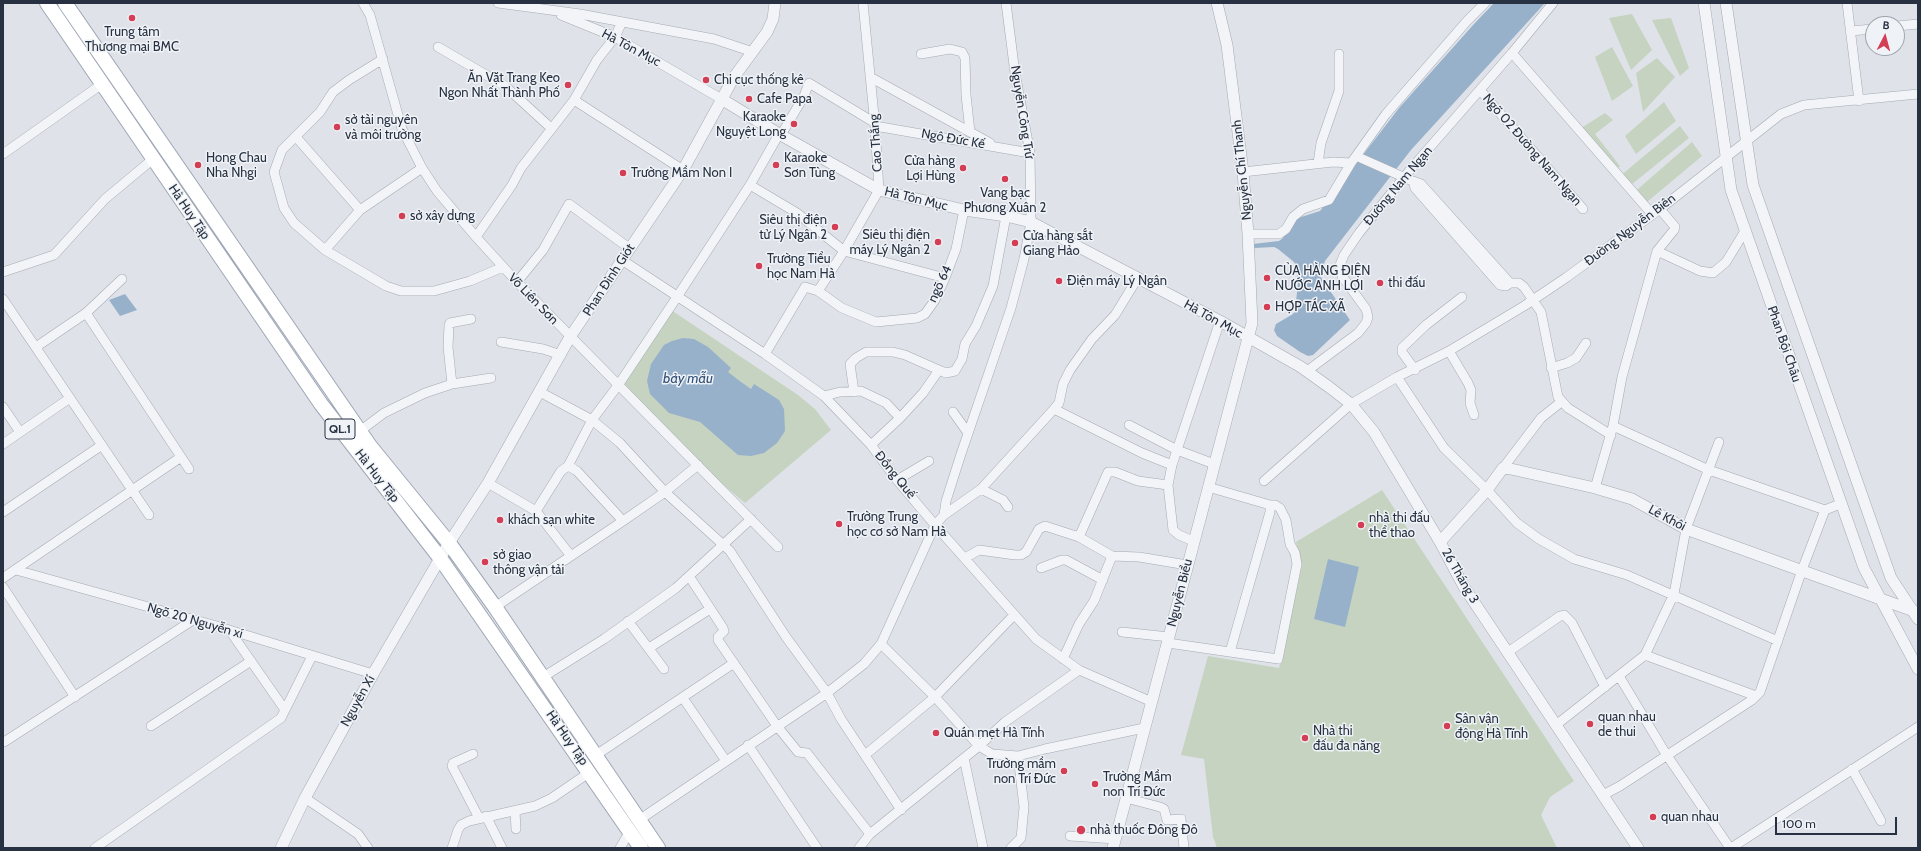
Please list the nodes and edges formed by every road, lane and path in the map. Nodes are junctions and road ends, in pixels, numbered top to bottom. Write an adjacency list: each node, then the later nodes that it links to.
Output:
1 (47, 3): 28 (main road, Hà Huy Tập / QL.1)
2 (65, 3): 112 (main road, Hà Huy Tập / QL.1)
3 (363, 3): 26 (street, Võ Liên Sơn)
4 (498, 3): 14 (street)
5 (776, 3): 22 (street, Phan Đình Giót)
6 (863, 3): 27 (street, Cao Thắng)
7 (1006, 3): 41 (street, Nguyễn Công Trứ)
8 (1218, 3): 49 (street, Nguyễn Chí Thanh)
9 (1485, 3): 45 (street)
10 (1554, 3): 23 (street, Đường Nam Ngạn)
11 (1704, 3): 43 (street, Phan Bội Châu)
12 (1726, 3): 39 (street, Phan Bội Châu)
13 (1847, 3): 19 (street)
14 (551, 11): 15 (street); 20 (street, Hà Tôn Mục)
15 (622, 22): 20 (street); 22 (street)
16 (1918, 24): 17 (street)
17 (1905, 25)
18 (1865, 29): 19 (street)
19 (1850, 31): 33 (street)
20 (615, 37): 31 (street); 32 (street, Hà Tôn Mục)
21 (438, 47): 35 (street)
22 (753, 52): 32 (street, Phan Đình Giót)
23 (1512, 53): 29 (street, Đường Nam Ngạn); 56 (street)
24 (921, 54): 36 (street)
25 (1339, 54): 46 (street)
26 (383, 59): 38 (street); 47 (street, Võ Liên Sơn)
27 (870, 77): 34 (street, Cao Thắng); 36 (street)
28 (102, 84): 42 (street); 44 (main road, Hà Huy Tập / QL.1)
29 (1480, 90): 50 (street, Đường Nam Ngạn); 53 (street, Ngõ 02 Đường Nam Ngạn)
30 (1918, 94): 33 (street, Đường Nguyễn Biên)
31 (574, 100): 35 (street); 48 (street)
32 (722, 100): 37 (street, Hà Tôn Mục); 48 (street, Phan Đình Giót)
33 (1859, 101): 39 (street, Đường Nguyễn Biên)
34 (875, 124): 37 (street); 40 (street, Ngô Đức Kế); 52 (street, Cao Thắng)
35 (551, 128): 61 (street)
36 (970, 132): 40 (street)
37 (780, 135): 51 (street); 52 (street, Hà Tôn Mục)
38 (296, 137): 54 (street); 63 (street)
39 (1746, 140): 43 (street, Đường Nguyễn Biên); 174 (street, Phan Bội Châu)
40 (996, 147): 41 (street, Ngô Đức Kế)
41 (1030, 153): 58 (street, Nguyễn Công Trứ)
42 (3, 154)
43 (1726, 156): 56 (street, Đường Nguyễn Biên); 59 (street, Phan Bội Châu)
44 (154, 159): 68 (street); 160 (main road, Hà Huy Tập / QL.1)
45 (1356, 159): 46 (street); 50 (street); 60 (street)
46 (1318, 163): 49 (street)
47 (422, 168): 54 (street); 61 (street, Võ Liên Sơn)
48 (683, 170): 62 (street, Phan Đình Giót)
49 (1243, 172): 60 (street, Nguyễn Chí Thanh)
50 (1406, 177): 77 (street); 93 (street, Đường Nam Ngạn)
51 (750, 185): 64 (street); 74 (street)
52 (879, 190): 55 (street, Hà Tôn Mục); 64 (street, Cao Thắng)
53 (1583, 209)
54 (360, 210): 63 (street)
55 (964, 210): 57 (street, Hà Tôn Mục); 69 (street, ngõ 64)
56 (1656, 212): 65 (street); 77 (street, Đường Nguyễn Biên)
57 (1006, 216): 58 (street, Hà Tôn Mục); 91 (street)
58 (1031, 222): 70 (street, Hà Tôn Mục); 114 (street, Nguyễn Công Trứ)
59 (1745, 231): 65 (street); 140 (street, Phan Bội Châu)
60 (1248, 234): 83 (street, Nguyễn Chí Thanh)
61 (476, 237): 67 (street, Võ Liên Sơn)
62 (629, 248): 66 (street, Phan Đình Giót); 72 (street)
63 (326, 250): 67 (street)
64 (844, 251): 69 (street); 73 (street, Cao Thắng)
65 (1657, 251): 111 (street)
66 (622, 260): 74 (street, Đồng Quế); 82 (street, Phan Đình Giót)
67 (503, 266): 72 (street, Võ Liên Sơn)
68 (3, 272)
69 (945, 278): 73 (street, ngõ 64)
70 (1137, 278): 81 (street, Hà Tôn Mục); 105 (street)
71 (122, 279): 79 (street)
72 (517, 282): 82 (street, Võ Liên Sơn)
73 (818, 291): 88 (street)
74 (677, 297): 88 (street, Đồng Quế); 97 (street)
75 (1462, 297): 92 (street)
76 (3, 299): 78 (street)
77 (1533, 300): 87 (street, Đường Nguyễn Biên); 90 (street)
78 (6, 310): 86 (street)
79 (86, 313): 86 (street); 121 (street)
80 (471, 319): 96 (street)
81 (1220, 321): 83 (street, Hà Tôn Mục); 120 (street)
82 (570, 337): 89 (street, Phan Đình Giót); 97 (street, Võ Liên Sơn)
83 (1249, 339): 93 (street, 26 Tháng 3); 123 (street, Nguyễn Biểu)
84 (501, 342): 89 (street)
85 (1586, 343): 90 (street)
86 (36, 347): 101 (street)
87 (1449, 351): 92 (street, Đường Nguyễn Biên); 107 (street)
88 (765, 354): 100 (street, Đồng Quế)
89 (561, 355): 98 (street, Phan Đình Giót)
90 (1551, 368): 102 (street)
91 (939, 370): 99 (street); 108 (street)
92 (1415, 370): 94 (street, Đường Nguyễn Biên)
93 (1308, 371): 103 (street, 26 Tháng 3)
94 (1397, 377): 103 (street, Đường Nguyễn Biên); 138 (street)
95 (491, 378): 96 (street)
96 (452, 384): 112 (street)
97 (619, 384): 109 (street); 124 (street, Võ Liên Sơn)
98 (540, 392): 109 (street); 132 (street, Phan Đình Giót)
99 (854, 392): 100 (street); 108 (street)
100 (824, 396): 119 (street, Đồng Quế)
101 (70, 398): 113 (street); 118 (street)
102 (1561, 402): 115 (street); 127 (street)
103 (1351, 404): 131 (street, Đường Nguyễn Biên); 154 (street, 26 Tháng 3)
104 (3, 407): 113 (street)
105 (1054, 409): 125 (street); 136 (street)
106 (954, 412): 114 (street)
107 (1474, 414)
108 (900, 418): 119 (street)
109 (592, 420): 126 (street); 139 (street)
110 (1129, 425): 120 (street)
111 (1613, 426): 115 (street); 129 (street)
112 (360, 431): 155 (main road, Hà Huy Tập / QL.1)
113 (20, 432): 117 (street)
114 (968, 432): 147 (street, Nguyễn Công Trứ)
115 (1611, 436): 135 (street)
116 (1719, 442): 129 (street)
117 (3, 444)
118 (102, 445): 137 (street); 145 (street)
119 (871, 445): 130 (street, Đồng Quế)
120 (1177, 450): 123 (street); 125 (street)
121 (180, 457): 128 (street); 137 (street)
122 (929, 460): 130 (street)
123 (1214, 464): 134 (street, Nguyễn Biểu)
124 (698, 465): 139 (street); 148 (street, Võ Liên Sơn)
125 (1172, 465): 133 (street)
126 (568, 466): 144 (street); 149 (street)
127 (1503, 468): 135 (street, Lê Khôi); 138 (street)
128 (189, 469)
129 (1709, 470): 143 (street); 151 (street)
130 (898, 480): 150 (street, Đồng Quế)
131 (1264, 481)
132 (488, 483): 144 (street); 155 (street, Phan Đình Giót)
133 (1168, 485): 152 (street); 153 (street)
134 (1208, 487): 141 (street); 153 (street, Nguyễn Biểu)
135 (1595, 488): 151 (street, Lê Khôi)
136 (981, 489): 142 (street); 147 (street)
137 (132, 490): 146 (street); 164 (street)
138 (1487, 490): 154 (street); 170 (street)
139 (665, 492): 149 (street); 156 (street)
140 (1840, 504): 143 (street); 171 (street, Phan Bội Châu)
141 (1270, 506): 184 (street); 184 (street)
142 (1008, 507)
143 (1825, 510): 165 (street)
144 (536, 511): 158 (street)
145 (3, 512)
146 (149, 515)
147 (944, 515): 150 (street)
148 (751, 519): 156 (street); 157 (street, Võ Liên Sơn)
149 (623, 521): 158 (street)
150 (935, 524): 161 (street, Đồng Quế); 182 (street)
151 (1686, 529): 165 (street, Lê Khôi); 170 (street)
152 (1079, 537): 159 (street); 161 (street)
153 (1193, 541): 162 (street, Nguyễn Biểu)
154 (1440, 542): 185 (street, 26 Tháng 3)
155 (449, 543): 160 (street, Phan Đình Giót); 172 (main road, Hà Huy Tập / QL.1)
156 (722, 546): 166 (street); 198 (street)
157 (778, 547)
158 (571, 556): 172 (street)
159 (1112, 556): 162 (street); 168 (street)
160 (440, 558): 194 (street, Nguyễn Xí); 221 (main road, Hà Huy Tập / QL.1)
161 (965, 558): 175 (street, Đồng Quế)
162 (1187, 565): 180 (street, Nguyễn Biểu)
163 (1042, 568): 168 (street)
164 (16, 570): 167 (street); 176 (street, Ngõ 20 Nguyễn xí)
165 (1802, 570): 171 (street, Lê Khôi); 181 (street)
166 (689, 576): 173 (street); 177 (street)
167 (3, 578)
168 (1103, 580): 188 (street)
169 (3, 587): 200 (street)
170 (1674, 594): 181 (street); 186 (street)
171 (1880, 599): 174 (street, Lê Khôi); 192 (street, Phan Bội Châu)
172 (495, 607): 196 (main road, Hà Huy Tập / QL.1)
173 (710, 609): 183 (street); 190 (street)
174 (1916, 614)
175 (1014, 615): 188 (street, Đồng Quế); 201 (street)
176 (193, 620): 178 (street, Ngõ 20 Nguyễn xí); 200 (street)
177 (628, 621): 183 (street); 196 (street)
178 (230, 631): 187 (street, Ngõ 20 Nguyễn xí); 189 (street)
179 (1122, 632): 180 (street)
180 (1168, 640): 184 (street); 203 (street, Nguyễn Biểu)
181 (1778, 641): 199 (street)
182 (881, 644): 198 (street); 201 (street)
183 (648, 648): 191 (street)
184 (1230, 652)
185 (1508, 652): 197 (street); 205 (street, 26 Tháng 3)
186 (1645, 655): 195 (street); 199 (street)
187 (312, 656): 194 (street, Ngõ 20 Nguyễn xí); 204 (street)
188 (1063, 659): 193 (street, Đồng Quế)
189 (251, 661): 204 (street); 206 (street)
190 (734, 663): 202 (street); 207 (street)
191 (664, 669)
192 (1918, 669)
193 (1079, 670): 203 (street, Đồng Quế); 212 (street)
194 (373, 674): 223 (street, Nguyễn Xí)
195 (1619, 676): 197 (street); 215 (street)
196 (543, 677): 216 (main road, Hà Huy Tập / QL.1)
197 (1605, 687): 205 (street)
198 (827, 693): 207 (street); 214 (street)
199 (1756, 696): 215 (street)
200 (75, 697): 210 (street)
201 (935, 697): 212 (street); 214 (street)
202 (683, 698): 216 (street); 219 (street)
203 (1152, 702): 209 (street, Nguyễn Biểu)
204 (285, 710): 235 (street)
205 (1556, 725): 222 (street, 26 Tháng 3)
206 (151, 726)
207 (777, 726): 211 (street); 232 (street)
208 (1918, 727): 220 (street)
209 (1144, 728): 217 (street); 224 (street, Nguyễn Biểu)
210 (4, 742)
211 (748, 745): 219 (street); 243 (street)
212 (979, 746): 217 (street); 218 (street)
213 (472, 754): 227 (street)
214 (865, 754): 225 (street)
215 (1666, 754): 222 (street); 249 (street)
216 (596, 755): 228 (main road, Hà Huy Tập / QL.1)
217 (1018, 756): 246 (street)
218 (964, 758): 225 (street); 245 (street)
219 (726, 761): 228 (street)
220 (1852, 769): 229 (street); 249 (street)
221 (590, 772): 226 (street); 231 (main road, Hà Huy Tập / QL.1)
222 (1603, 795): 248 (street, 26 Tháng 3)
223 (305, 798): 236 (street, Nguyễn Xí); 237 (street)
224 (1126, 798): 234 (street, Nguyễn Biểu); 247 (street)
225 (901, 810): 232 (street)
226 (515, 811): 227 (street); 230 (street)
227 (482, 817): 238 (street); 239 (street)
228 (639, 820): 231 (main road); 242 (main road, Hà Huy Tập / QL.1)
229 (1881, 821)
230 (516, 829)
231 (630, 831): 240 (street); 241 (main road, Hà Huy Tập / QL.1)
232 (870, 834): 244 (street)
233 (1070, 836): 234 (street)
234 (1114, 844)
235 (95, 848)
236 (280, 848)
237 (368, 848)
238 (452, 848)
239 (502, 848)
240 (620, 848)
241 (641, 848)
242 (658, 848)
243 (817, 848)
244 (858, 848)
245 (983, 848)
246 (1011, 848)
247 (1184, 848)
248 (1638, 848)
249 (1730, 848)

